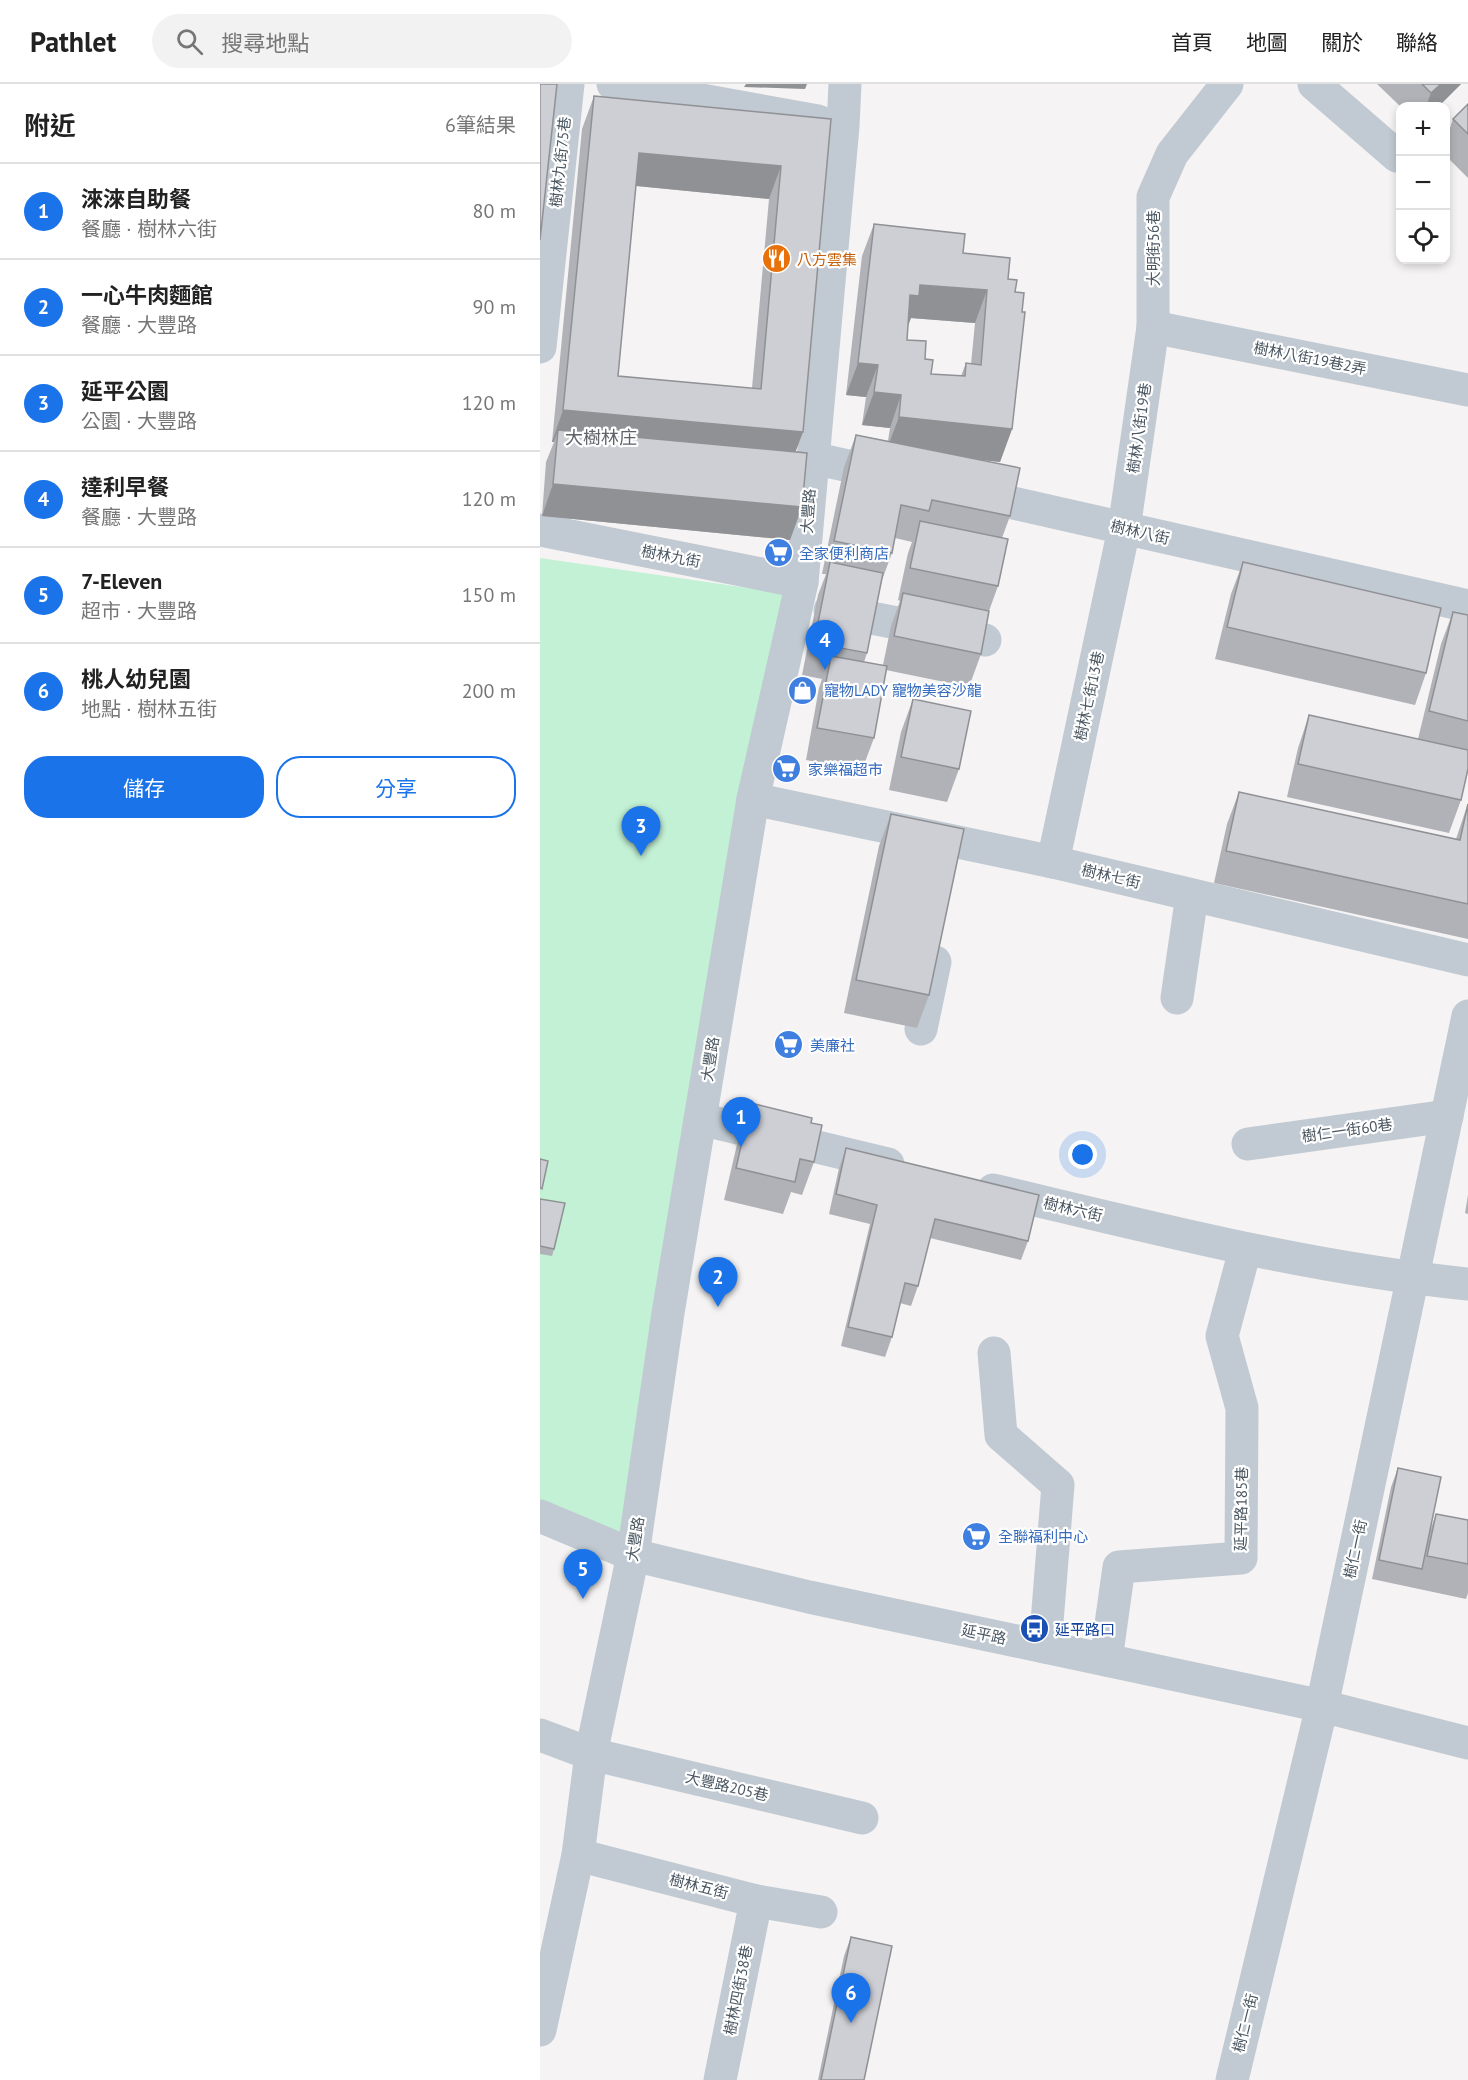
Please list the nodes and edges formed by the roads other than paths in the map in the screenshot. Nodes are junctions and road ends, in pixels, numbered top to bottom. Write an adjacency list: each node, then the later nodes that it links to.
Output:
1 (568, 84): 9 (street, 樹林九街75巷)
2 (614, 84): 6 (street)
3 (844, 84): 6 (street, 大豐路)
4 (1227, 84): 8 (street, 大明街56巷)
5 (1314, 84): 7 (street)
6 (843, 126): 11 (street, 大豐路)
7 (1396, 155)
8 (1153, 327): 10 (street, 樹林八街19巷2弄); 12 (street, 樹林八街19巷)
9 (540, 347)
10 (1468, 390)
11 (812, 458): 12 (street, 樹林八街); 14 (street, 大豐路)
12 (1124, 529): 15 (street, 樹林八街); 18 (street, 樹林七街13巷)
13 (540, 530): 14 (street, 樹林九街)
14 (799, 593): 16 (street, 樹林九街); 17 (street, 大豐路)
15 (1468, 606)
16 (985, 640)
17 (753, 799): 18 (street, 樹林七街); 26 (street, 大豐路)
18 (1053, 862): 19 (street, 樹林七街)
19 (1192, 895): 21 (street, 樹林七街); 22 (street)
20 (940, 936): 24 (street)
21 (1468, 960)
22 (1177, 998)
23 (1468, 1016): 25 (street, 樹仁一街)
24 (921, 1029)
25 (1447, 1116): 27 (street, 樹仁一街60巷); 31 (street, 樹仁一街)
26 (700, 1119): 28 (street); 35 (street, 大豐路)
27 (1248, 1144)
28 (920, 1172)
29 (967, 1183): 30 (street, 樹林六街)
30 (1245, 1250): 31 (street, 樹林六街); 37 (street, 延平路185巷)
31 (1413, 1278): 32 (street, 樹林六街); 38 (street, 樹仁一街)
32 (1468, 1284)
33 (994, 1353): 36 (street)
34 (540, 1516): 35 (street, 延平路)
35 (633, 1555): 36 (street, 延平路); 41 (street, 大豐路)
36 (1045, 1647): 37 (street, 延平路)
37 (1106, 1660): 38 (street, 延平路)
38 (1322, 1706): 40 (street, 延平路); 48 (street, 樹仁一街)
39 (540, 1735): 41 (street, 大豐路205巷)
40 (1468, 1743)
41 (591, 1754): 42 (street, 大豐路205巷); 43 (street, 大豐路)
42 (862, 1818)
43 (578, 1855): 44 (street, 樹林五街); 46 (street, 大豐路)
44 (756, 1901): 45 (street, 樹林五街); 47 (street, 樹林四街38巷)
45 (821, 1912)
46 (540, 2030)
47 (720, 2080)
48 (1232, 2080)

